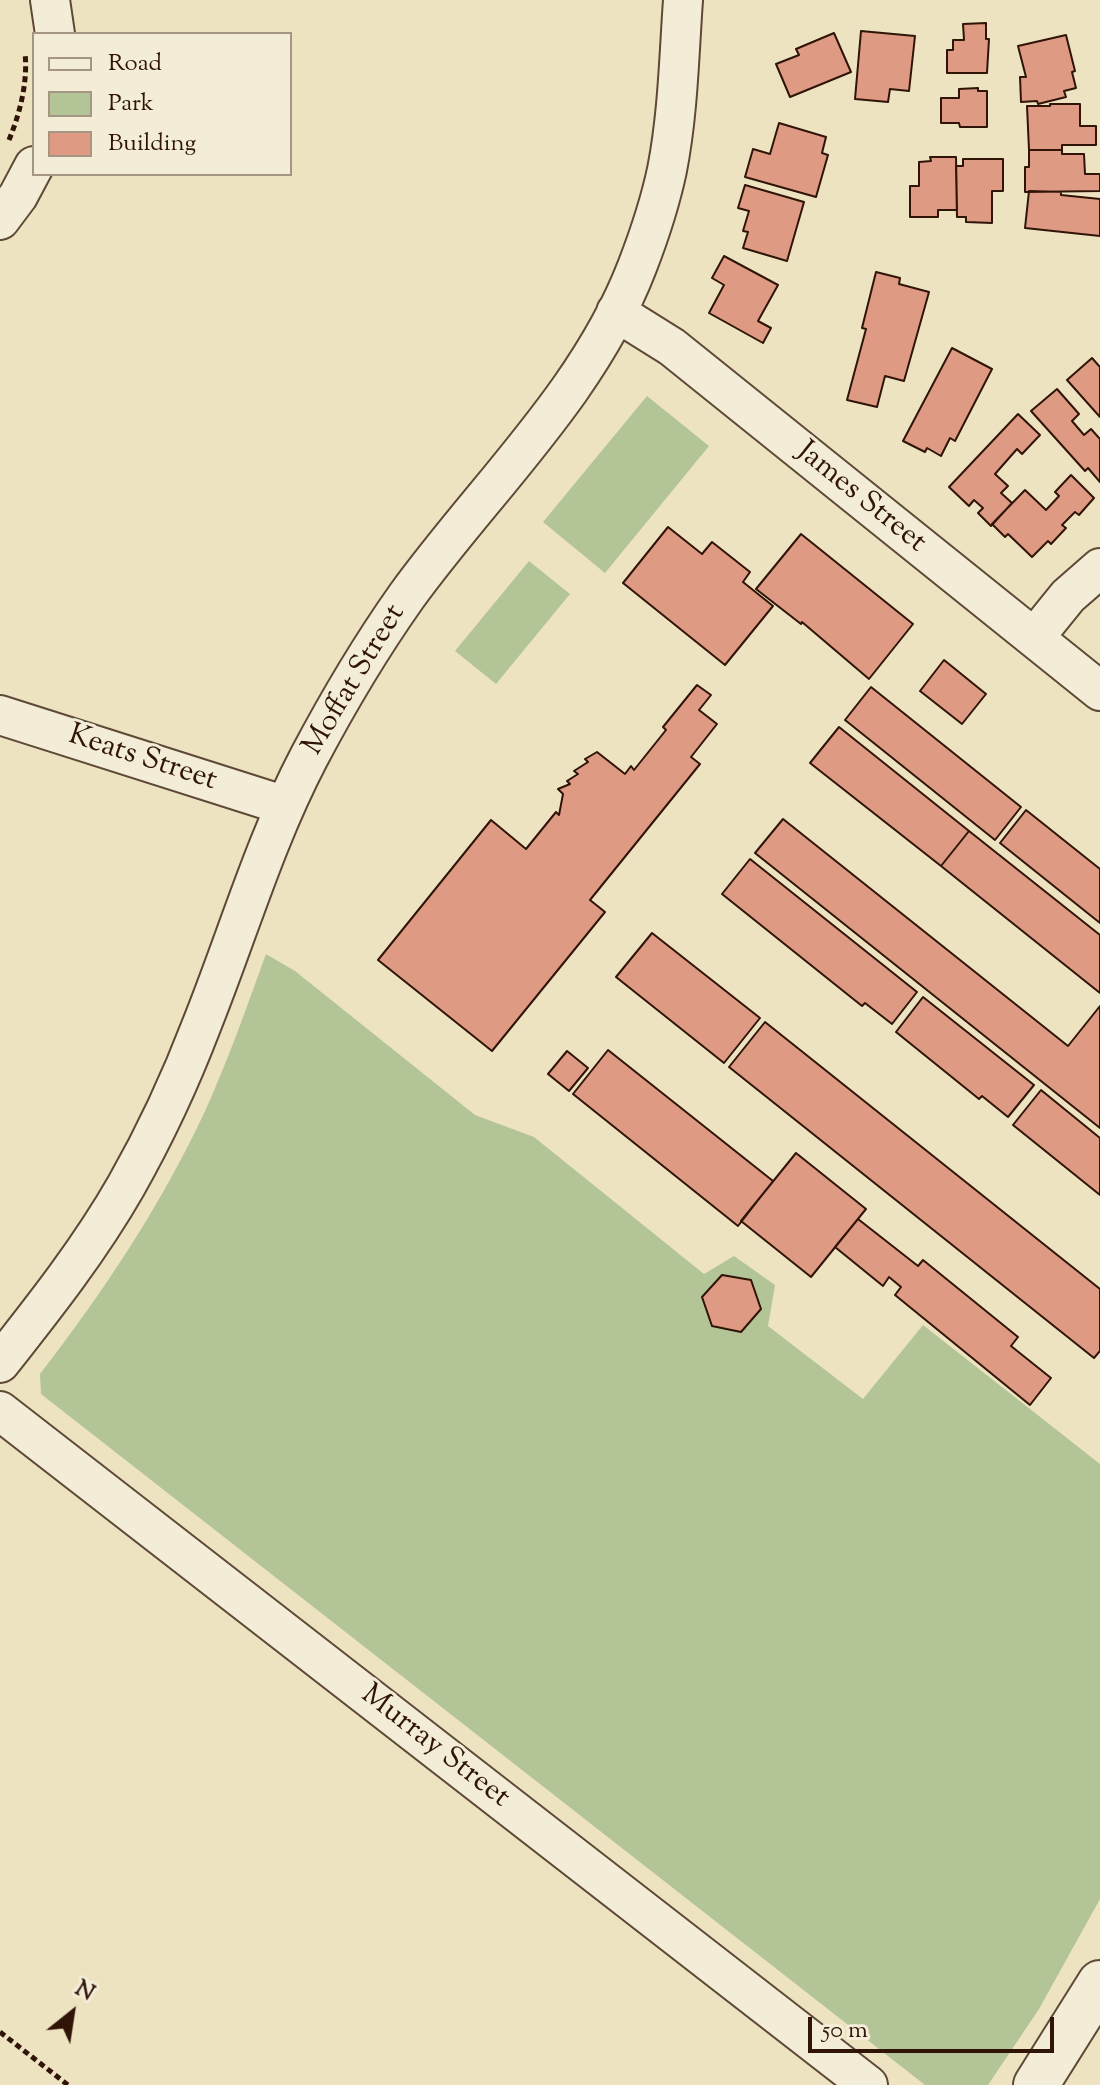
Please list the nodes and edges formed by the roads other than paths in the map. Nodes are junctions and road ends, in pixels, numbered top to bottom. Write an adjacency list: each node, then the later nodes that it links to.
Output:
1 (50, 0): 3 (street)
2 (683, 0): 6 (street, Moffat Street)
3 (42, 32)
4 (20, 158): 5 (street)
5 (0, 220)
6 (616, 312): 8 (street, James Street); 11 (street, Moffat Street)
7 (1100, 568): 8 (street)
8 (1034, 638): 9 (street, James Street)
9 (1100, 691)
10 (0, 715): 11 (street, Keats Street)
11 (283, 805): 12 (street, Moffat Street)
12 (0, 1363)
13 (0, 1411): 15 (street, Murray Street)
14 (1100, 1983): 16 (street)
15 (868, 2085)
16 (1036, 2085)

